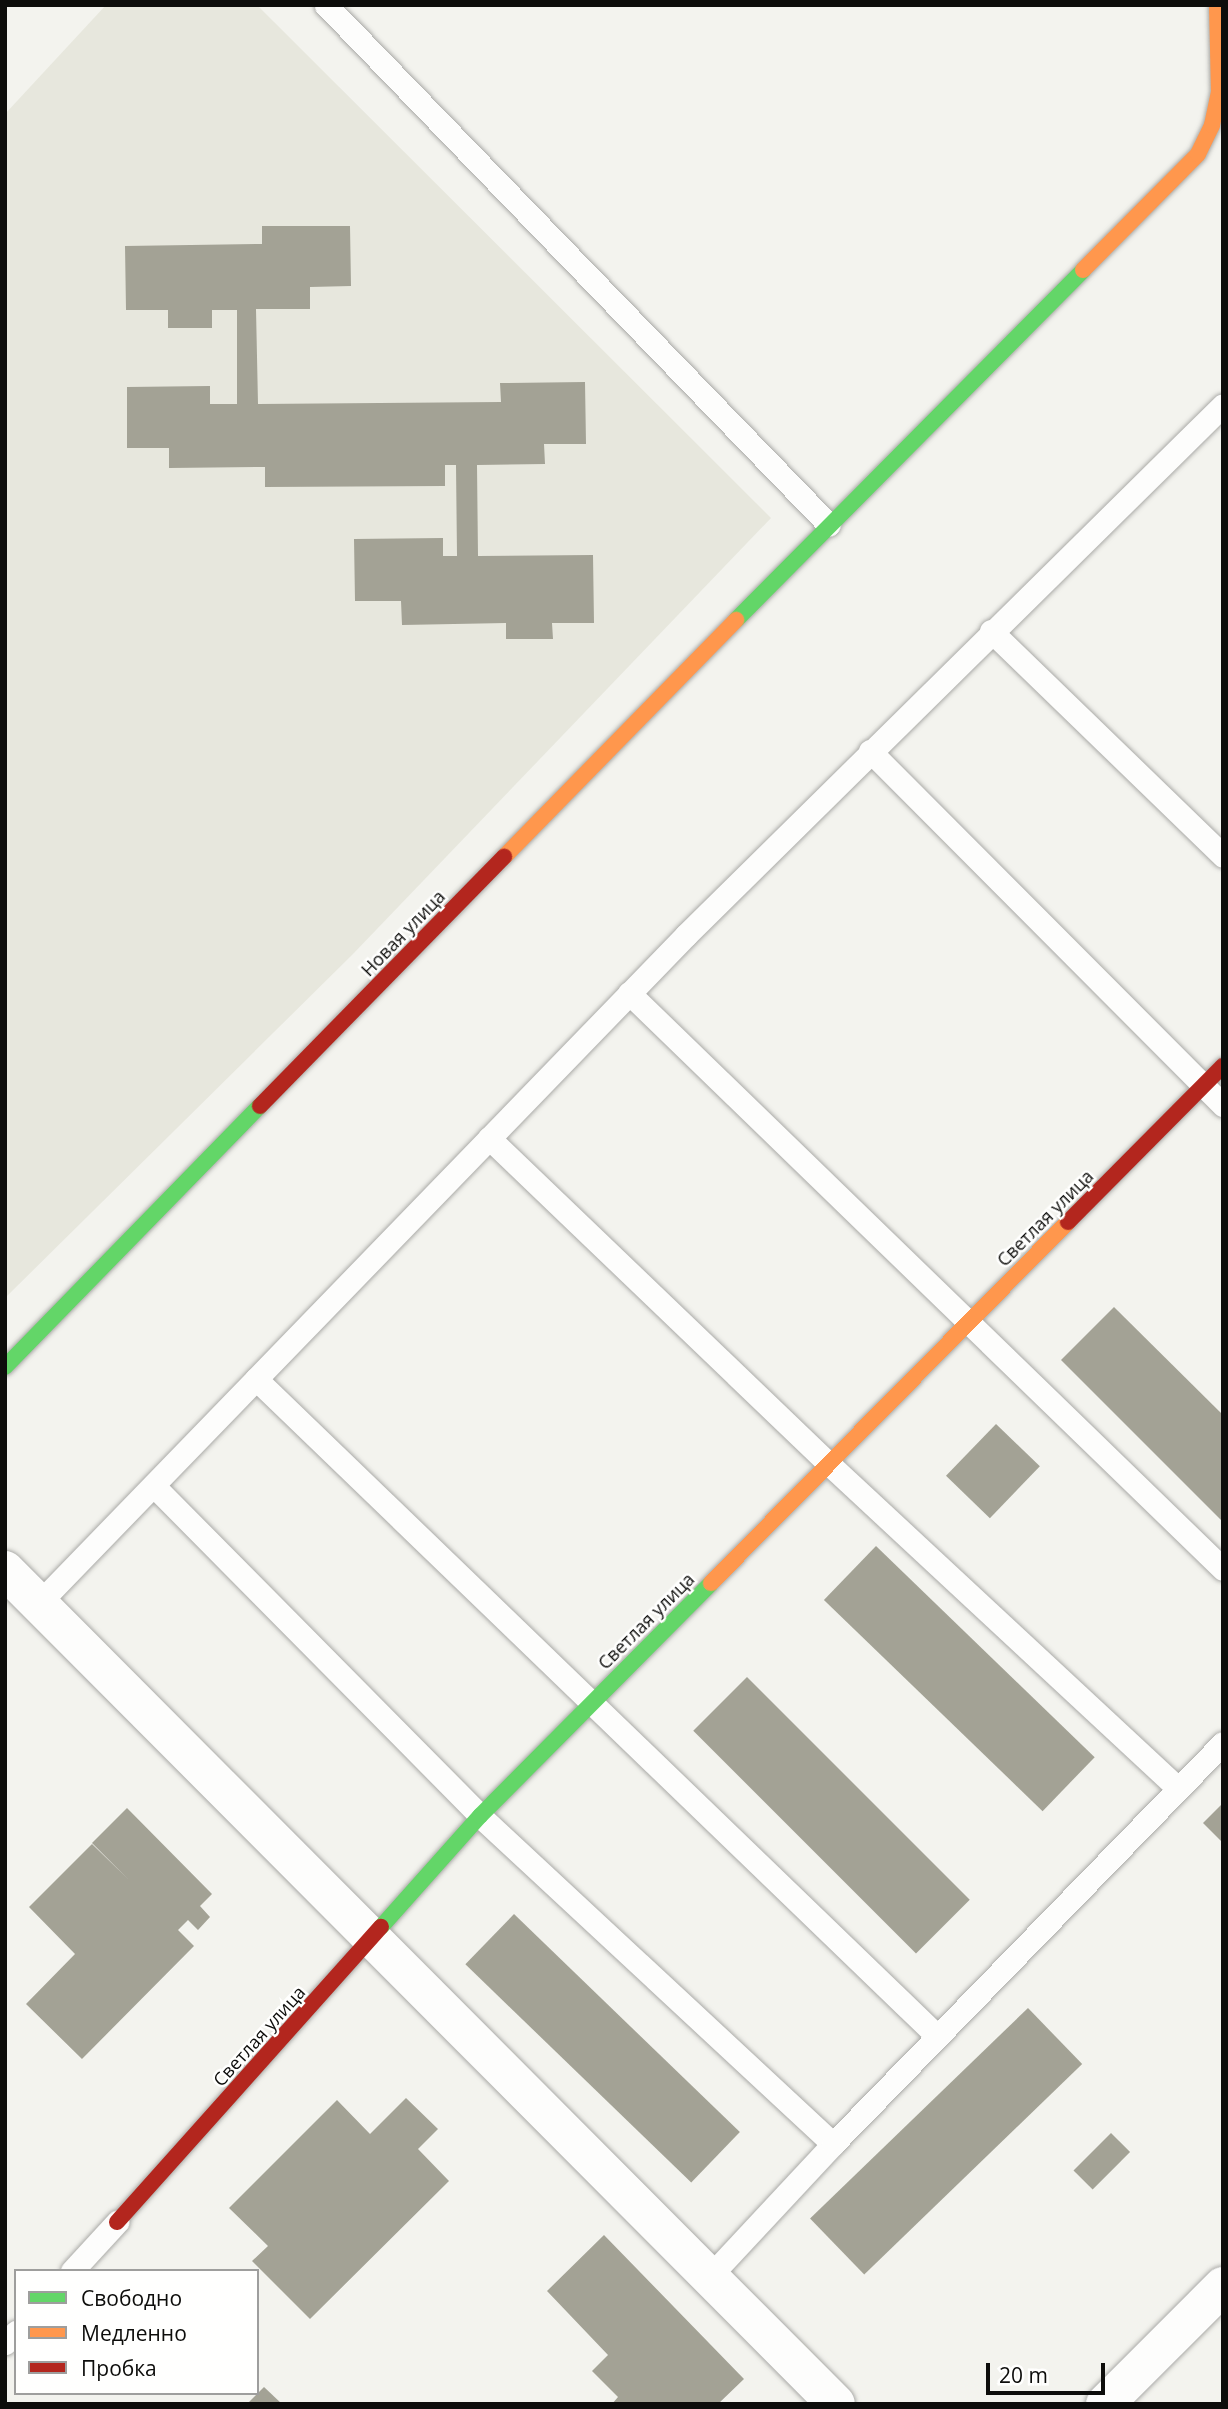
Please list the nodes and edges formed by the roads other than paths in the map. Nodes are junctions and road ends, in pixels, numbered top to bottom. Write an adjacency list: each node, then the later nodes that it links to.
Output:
1 (326, 5): 4 (lane)
2 (1217, 5): 4 (street, Новая улица)
3 (1223, 405): 5 (lane)
4 (829, 525): 14 (street, Новая улица)
5 (991, 631): 6 (lane); 7 (lane)
6 (870, 751): 8 (lane); 10 (lane)
7 (1223, 856)
8 (629, 993): 12 (lane); 13 (lane)
9 (1223, 1066): 10 (street, Светлая улица)
10 (1203, 1086): 11 (lane); 13 (street, Светлая улица)
11 (1223, 1105)
12 (489, 1138): 15 (lane); 16 (lane)
13 (968, 1322): 16 (street, Светлая улица); 18 (lane)
14 (5, 1367)
15 (256, 1379): 17 (lane); 21 (lane)
16 (829, 1464): 21 (street, Светлая улица); 23 (lane)
17 (154, 1486): 20 (lane); 24 (lane)
18 (1223, 1569)
19 (5, 1570): 20 (street)
20 (39, 1603): 25 (street)
21 (592, 1703): 24 (street, Светлая улица); 26 (lane)
22 (1223, 1743): 23 (lane)
23 (1178, 1788): 26 (lane)
24 (480, 1816): 25 (street, Светлая улица); 27 (lane)
25 (373, 1938): 28 (street, Светлая улица); 30 (street)
26 (937, 2036): 27 (lane)
27 (833, 2144): 30 (lane)
28 (117, 2222): 29 (lane)
29 (74, 2269)
30 (710, 2276): 32 (street)
31 (1223, 2286): 33 (street)
32 (825, 2400)
33 (1105, 2404)

